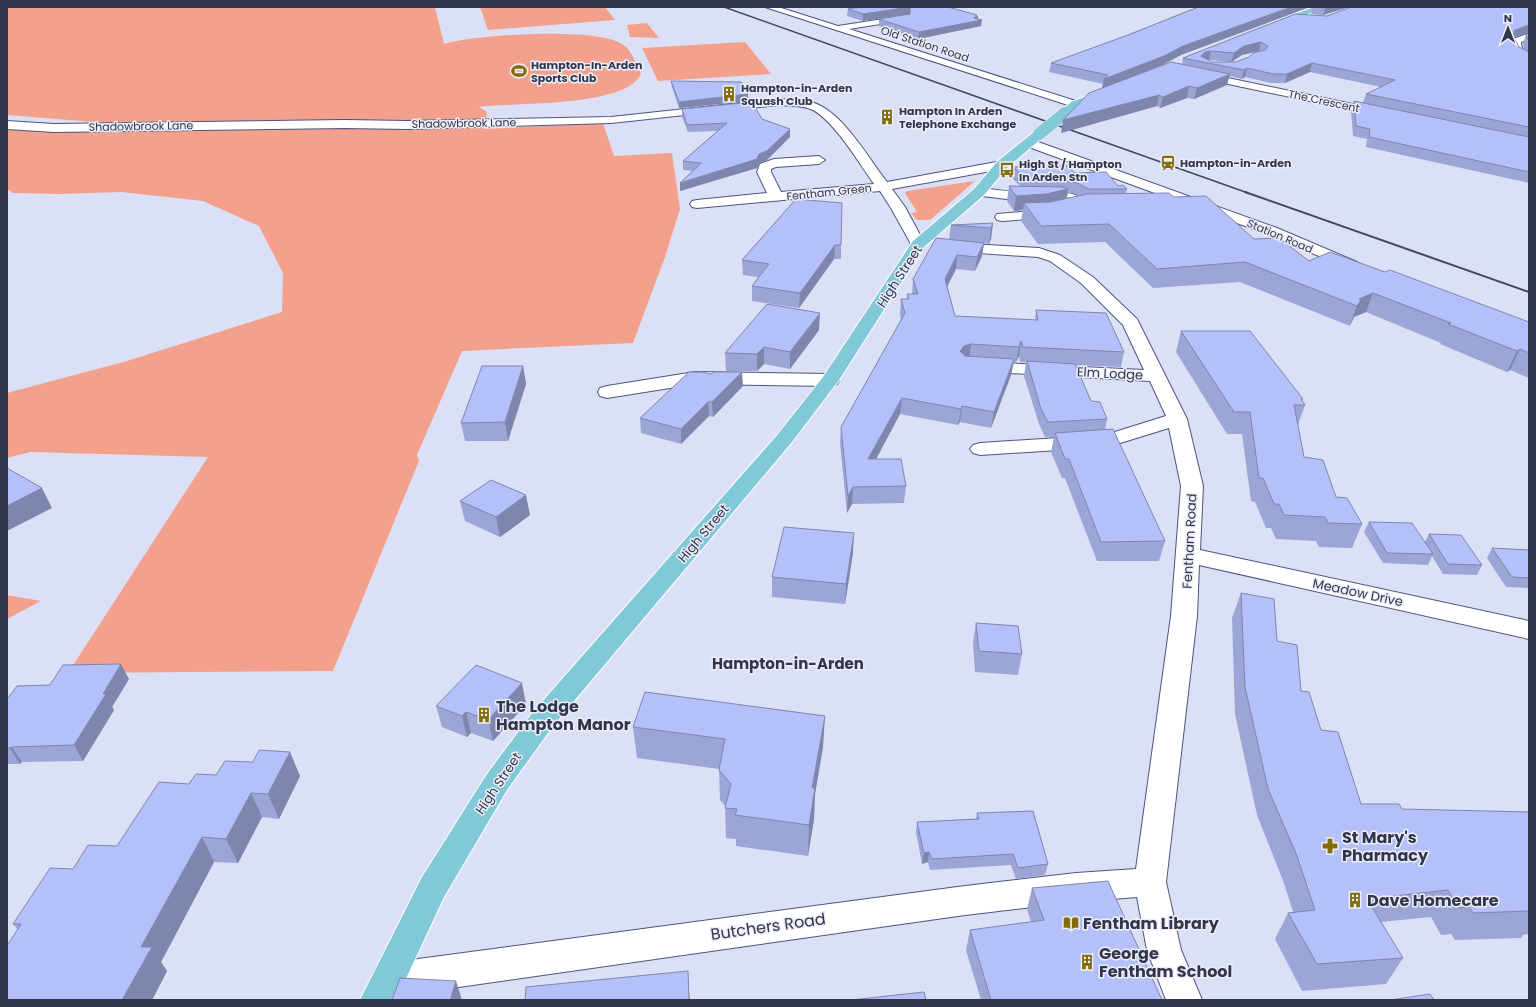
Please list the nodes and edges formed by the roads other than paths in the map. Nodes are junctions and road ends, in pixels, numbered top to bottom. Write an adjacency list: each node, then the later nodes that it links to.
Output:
1 (769, 7): 7 (street, Old Station Road)
2 (1322, 7): 3 (main road)
3 (1293, 17): 5 (street); 6 (main road)
4 (918, 20): 7 (street)
5 (1312, 20)
6 (1266, 27)
7 (837, 29): 12 (street, Old Station Road)
8 (1529, 36): 9 (street)
9 (1529, 58)
10 (1186, 72): 13 (street, The Crescent)
11 (1120, 86): 12 (main road)
12 (1075, 104): 15 (main road, High Street, bridge)
13 (1393, 115)
14 (7, 125): 18 (street, Shadowbrook Lane)
15 (1034, 139): 17 (main road, High Street); 26 (street, Station Road)
16 (819, 160): 21 (street, Fentham Green)
17 (1002, 165): 18 (street); 19 (main road, High Street)
18 (883, 187): 21 (street, Fentham Green); 25 (street, Shadowbrook Lane)
19 (979, 192): 20 (street); 25 (main road, High Street)
20 (1038, 196): 23 (street); 23 (street)
21 (776, 197): 22 (street, Fentham Green)
22 (697, 204)
23 (1054, 211): 24 (street)
24 (1002, 217)
25 (919, 243): 28 (street, Fentham Road); 29 (main road, High Street)
26 (1366, 270)
27 (969, 366): 28 (street, Elm Lodge)
28 (1156, 376): 31 (street, Fentham Road)
29 (830, 380): 30 (street); 36 (main road, High Street)
30 (607, 392)
31 (1177, 419): 32 (street); 33 (street, Fentham Road)
32 (980, 449)
33 (1188, 555): 34 (street, Meadow Drive); 35 (street, Fentham Road)
34 (1529, 630)
35 (1150, 882): 36 (street, Butchers Road); 37 (street, Fentham Road)
36 (383, 990)
37 (1184, 1000)

